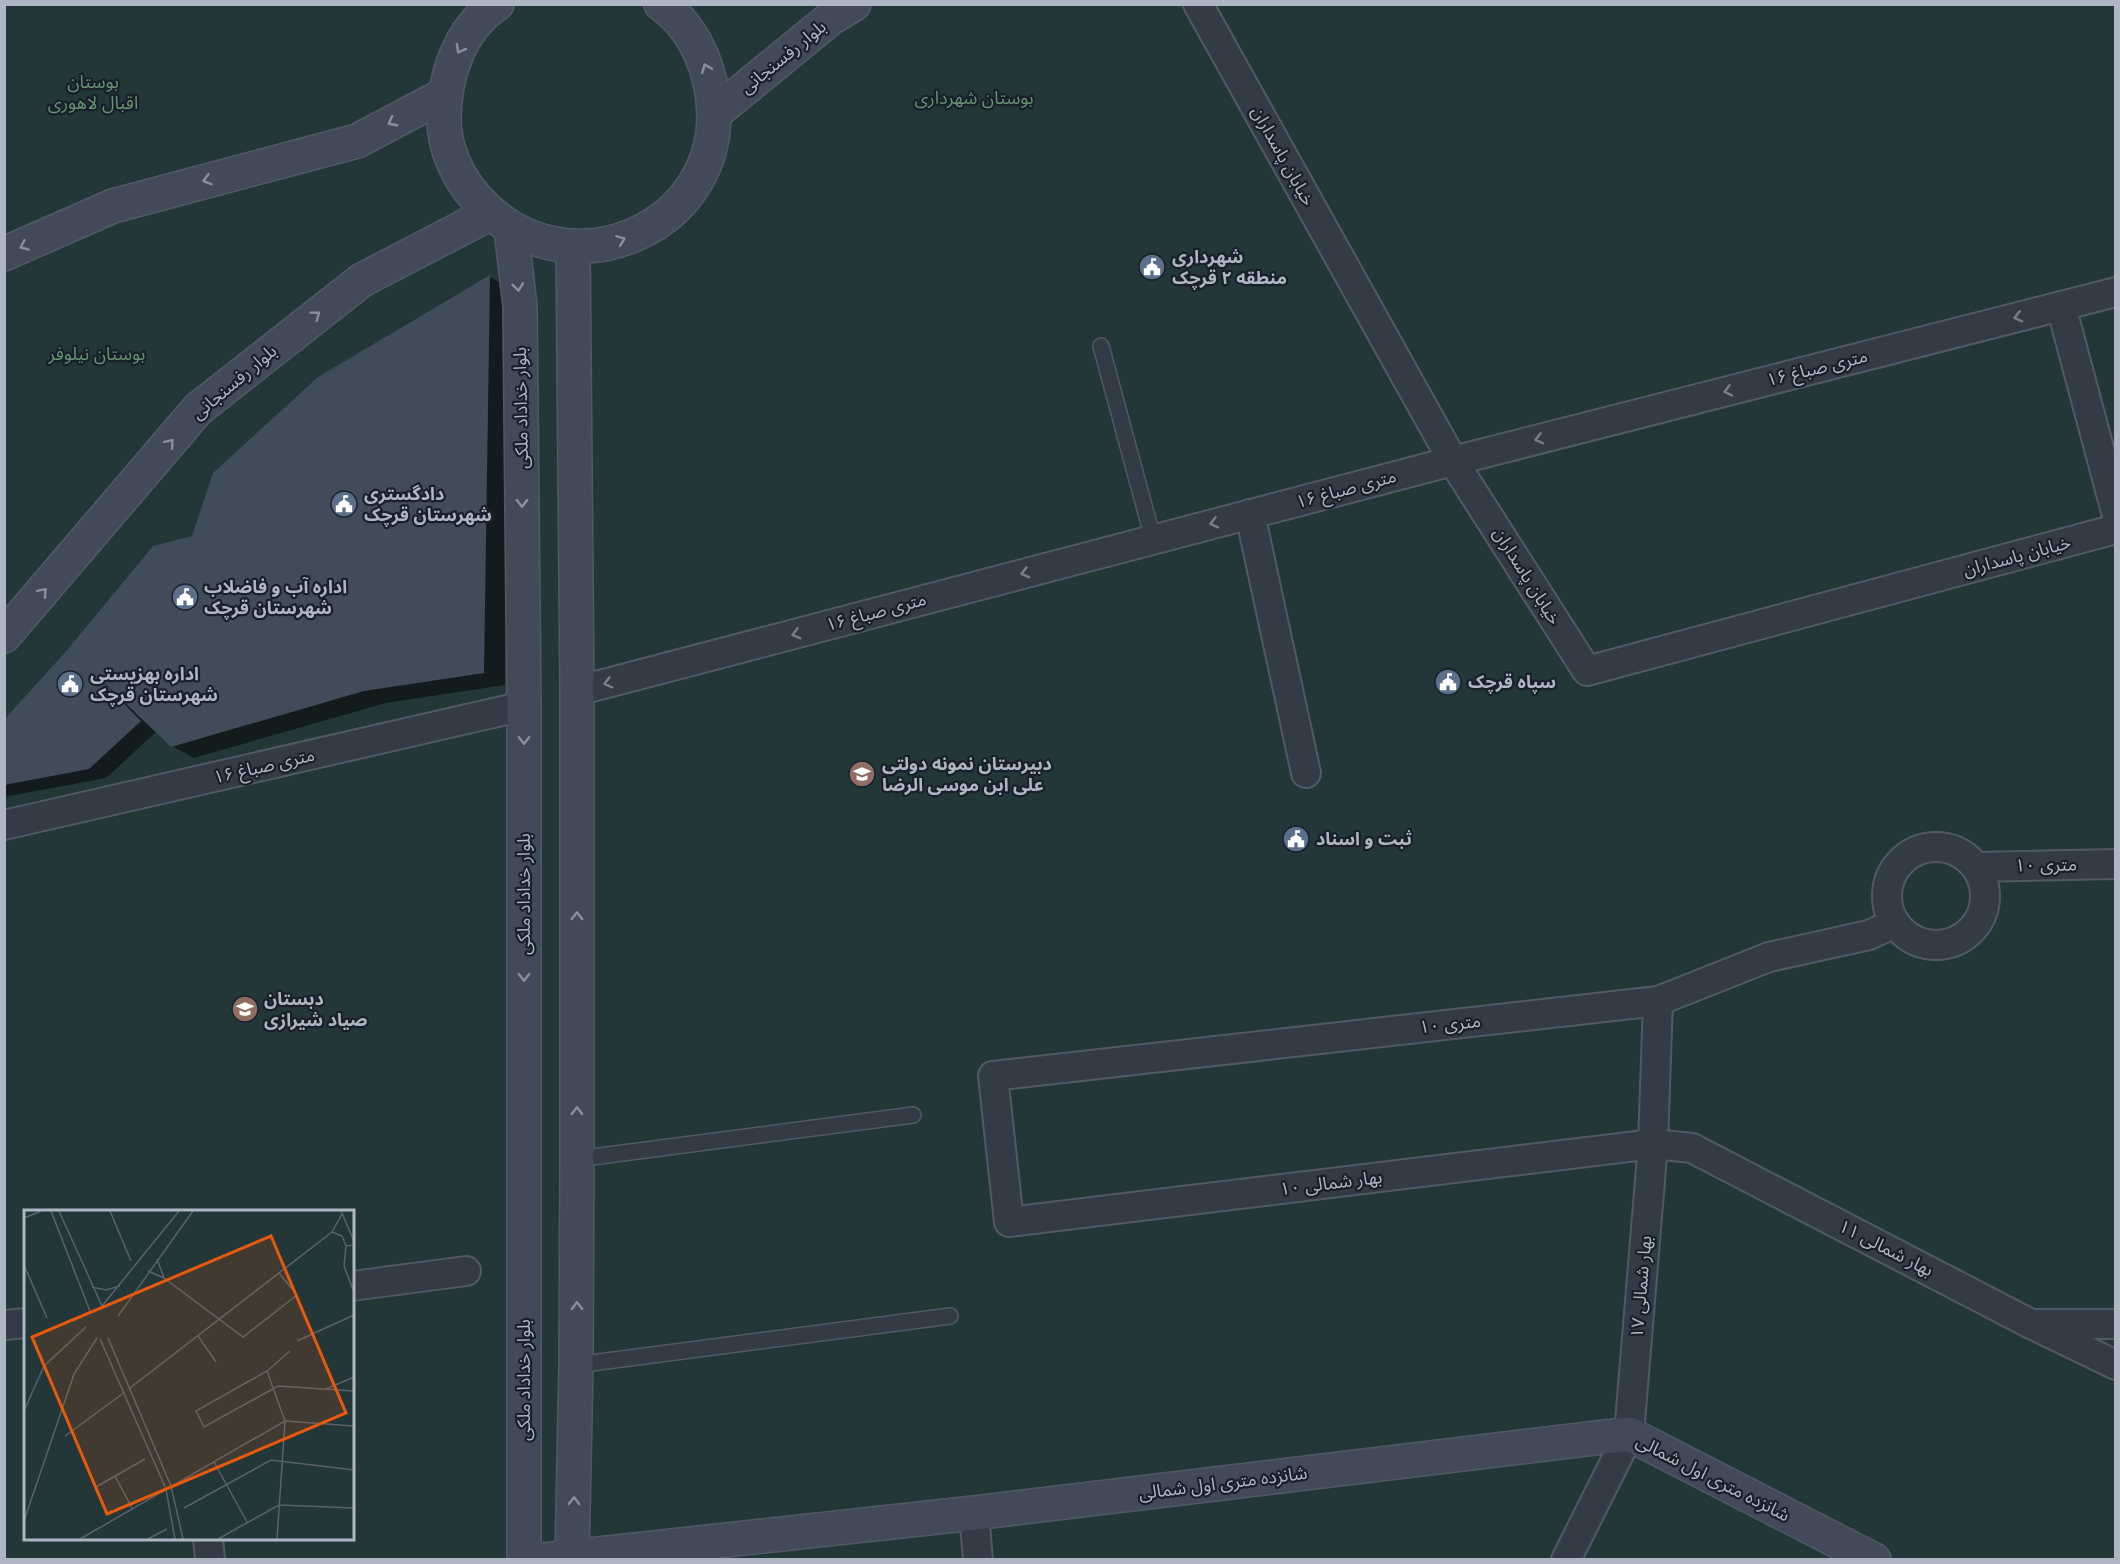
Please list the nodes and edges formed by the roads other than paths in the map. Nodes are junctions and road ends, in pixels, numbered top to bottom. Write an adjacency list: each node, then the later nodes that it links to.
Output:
1 (496, 4): 5 (street, one-way to 5)
2 (661, 4): 6 (street, one-way to 2)
3 (854, 4): 6 (street, بلوار رفسنجانی)
4 (1198, 4): 13 (street, خیابان پاسداران)
5 (444, 95): 7 (street); 9 (street, one-way to 9)
6 (715, 113): 8 (street, one-way to 6)
7 (500, 221): 8 (street); 18 (street, بلوار رفسنجانی, one-way to 7); 20 (street, بلوار خداداد ملکی, one-way to 20)
8 (573, 248): 19 (street)
9 (4, 254)
10 (2115, 292): 11 (street, ۱۶ متری صباغ)
11 (2061, 306): 13 (street, ۱۶ متری صباغ, one-way to 13); 14 (street)
12 (1101, 346): 17 (lane)
13 (1453, 461): 15 (street, ۱۶ متری صباغ); 16 (street, خیابان پاسداران)
14 (2115, 512)
15 (1250, 514): 17 (street, ۱۶ متری صباغ, one-way to 17); 21 (street)
16 (2115, 529)
17 (1153, 539): 19 (street, ۱۶ متری صباغ, one-way to 19)
18 (4, 636)
19 (578, 691): 29 (street, one-way to 19)
20 (524, 706): 22 (street, ۱۶ متری صباغ); 45 (street, بلوار خداداد ملکی, one-way to 45)
21 (1306, 773)
22 (4, 825)
23 (2115, 864): 24 (street, ۱۰ متری)
24 (1976, 867): 25 (street); 25 (street)
25 (1895, 923): 26 (street, ۱۰ متری)
26 (1658, 1001): 28 (street, بهار شمالی ۱۷); 30 (street, ۱۰ متری)
27 (912, 1115): 29 (lane)
28 (1653, 1144): 30 (street, بهار شمالی ۱۰); 35 (street, بهار شمالی ۱۱); 40 (street, بهار شمالی ۱۷)
29 (577, 1159): 38 (street, one-way to 29)
30 (1008, 1221)
31 (466, 1271): 32 (street)
32 (354, 1286)
33 (950, 1316): 38 (lane)
34 (24, 1323): 37 (street)
35 (2031, 1324): 36 (street); 39 (street, بهار شمالی ۱۱)
36 (2115, 1324)
37 (4, 1325)
38 (576, 1365): 43 (street, one-way to 38)
39 (2115, 1365)
40 (1629, 1434): 41 (street, شانزده متری اول شمالی); 47 (street, بهار شمالی ۱۷); 48 (street, شانزده متری اول شمالی)
41 (974, 1513): 43 (street, شانزده متری اول شمالی); 46 (street)
42 (208, 1540): 44 (street)
43 (563, 1559)
44 (210, 1560)
45 (524, 1560)
46 (978, 1560)
47 (1566, 1560)
48 (1874, 1560)

